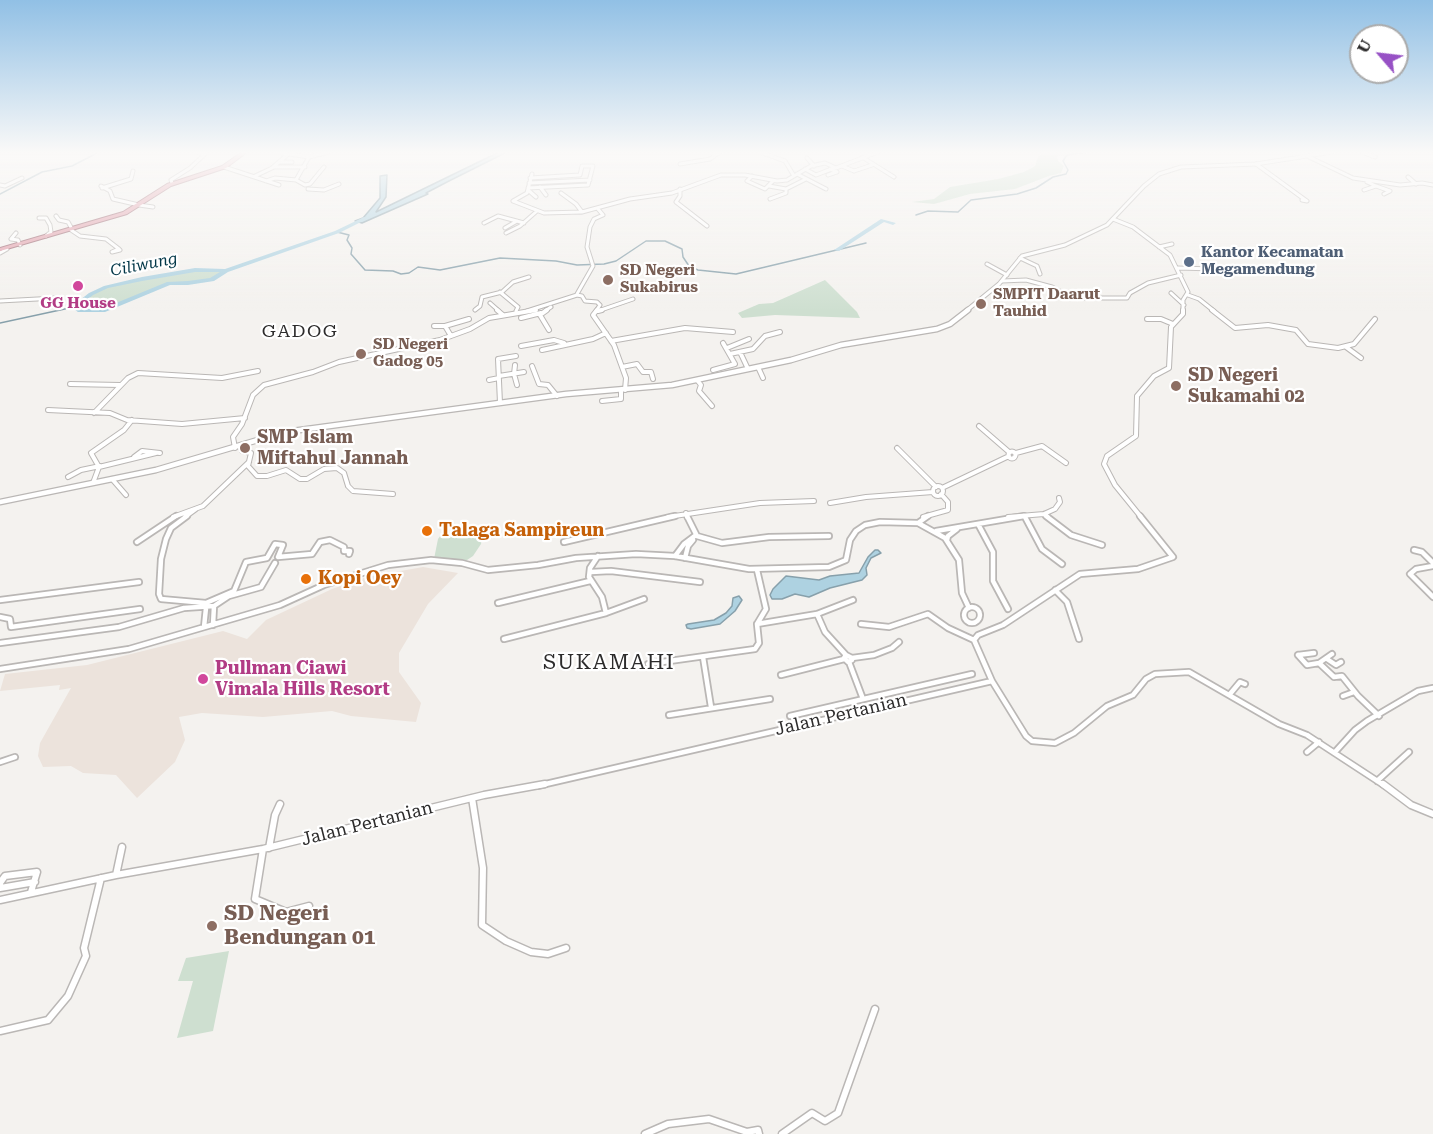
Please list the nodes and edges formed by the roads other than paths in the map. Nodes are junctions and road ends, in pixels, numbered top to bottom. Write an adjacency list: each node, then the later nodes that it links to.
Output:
1 (139, 205): 7 (street); 18 (highway)
2 (522, 205): 9 (street)
3 (577, 205): 10 (street)
4 (611, 205): 8 (street)
5 (680, 205): 17 (street)
6 (1126, 205): 13 (street)
7 (153, 207)
8 (598, 209): 10 (street); 38 (street)
9 (537, 211): 10 (street); 16 (street)
10 (582, 212)
11 (56, 216): 18 (street)
12 (39, 218): 20 (street)
13 (1113, 219): 23 (street); 26 (street)
14 (518, 221): 15 (street); 16 (street); 16 (street)
15 (484, 223)
16 (524, 223)
17 (707, 226)
18 (72, 230): 20 (highway); 24 (street)
19 (16, 233): 22 (street)
20 (44, 238): 22 (highway)
21 (1172, 244): 23 (street)
22 (21, 245): 25 (highway)
23 (1159, 247): 28 (street)
24 (119, 249)
25 (0, 251)
26 (1020, 258): 30 (street); 31 (street)
27 (987, 264): 31 (street)
28 (1178, 268): 29 (street); 32 (street)
29 (1214, 269)
30 (1040, 274)
31 (1007, 275): 34 (street)
32 (1181, 276): 39 (street); 41 (street)
33 (529, 277): 35 (street)
34 (1002, 281): 36 (street); 81 (street)
35 (500, 292): 47 (street); 48 (street)
36 (1063, 293)
37 (1171, 293): 46 (street)
38 (577, 295): 45 (street); 49 (street)
39 (1188, 295): 46 (street); 71 (street)
40 (56, 298): 43 (street)
41 (1074, 298)
42 (633, 299): 49 (street)
43 (0, 301)
44 (490, 303): 51 (street)
45 (550, 304): 48 (street); 50 (street)
46 (1184, 305): 56 (street)
47 (475, 310)
48 (516, 311): 51 (street)
49 (598, 311): 62 (street)
50 (541, 313): 52 (street); 59 (street)
51 (503, 315): 64 (street)
52 (521, 318)
53 (469, 319): 58 (street)
54 (1147, 319): 56 (street)
55 (1375, 319): 71 (street)
56 (1173, 324): 152 (street)
57 (434, 326): 58 (street)
58 (445, 326): 64 (street)
59 (549, 330)
60 (733, 332): 67 (street)
61 (780, 332): 74 (street)
62 (606, 333): 67 (street); 68 (street)
63 (556, 334): 66 (street)
64 (451, 336): 102 (street)
65 (749, 339): 72 (street)
66 (552, 340): 68 (street); 70 (street)
67 (611, 341): 80 (street)
68 (566, 343): 73 (street)
69 (723, 343): 72 (street)
70 (521, 346)
71 (1346, 346): 77 (street)
72 (727, 348): 75 (street)
73 (542, 350)
74 (740, 352): 75 (street); 82 (street)
75 (730, 354): 86 (street)
76 (516, 356): 87 (street)
77 (1361, 358)
78 (515, 365): 85 (street)
79 (532, 366): 96 (street)
80 (622, 367): 89 (street); 95 (street)
81 (758, 368): 82 (street); 88 (street)
82 (748, 369): 86 (street)
83 (258, 370): 93 (street)
84 (524, 372): 85 (street)
85 (514, 374): 87 (street); 94 (street)
86 (716, 375): 91 (street)
87 (499, 377): 90 (street); 98 (street)
88 (763, 378)
89 (653, 379)
90 (489, 380)
91 (697, 380): 95 (street); 99 (street)
92 (70, 384): 93 (street)
93 (120, 385): 101 (street)
94 (517, 385)
95 (623, 390): 96 (street); 97 (street)
96 (557, 396): 98 (street)
97 (602, 401)
98 (500, 403): 105 (street)
99 (712, 406)
100 (48, 410): 101 (street)
101 (94, 413): 103 (street)
102 (245, 418): 103 (street); 106 (street)
103 (132, 420): 112 (street)
104 (979, 426): 109 (street)
105 (241, 446): 106 (street); 110 (street)
106 (235, 448): 114 (street)
107 (897, 448): 116 (street)
108 (158, 453): 112 (street)
109 (1009, 454): 111 (street); 117 (street)
110 (249, 462): 118 (street); 124 (street)
111 (1065, 463)
112 (99, 467): 113 (street); 115 (street)
113 (68, 477)
114 (112, 479): 115 (street); 119 (street)
115 (93, 483): 122 (street)
116 (934, 489): 117 (street); 123 (street)
117 (942, 491): 128 (street)
118 (393, 494)
119 (126, 495)
120 (1059, 498): 126 (street)
121 (814, 501): 125 (street)
122 (0, 502)
123 (830, 503)
124 (196, 509): 135 (street); 139 (street)
125 (686, 513): 132 (street); 136 (street)
126 (1044, 514): 127 (street); 137 (street)
127 (1024, 517): 129 (street); 145 (street)
128 (918, 523): 131 (street); 148 (street)
129 (978, 524): 130 (street); 162 (street)
130 (957, 529): 131 (street); 134 (street)
131 (936, 531): 134 (street)
132 (697, 536): 133 (street); 141 (street); 143 (street)
133 (829, 536)
134 (947, 540): 160 (street)
135 (137, 542)
136 (564, 542)
137 (1102, 544)
138 (1414, 550): 146 (street)
139 (350, 554)
140 (598, 556): 141 (street); 142 (street); 147 (street)
141 (675, 556): 143 (street)
142 (581, 558): 147 (street); 169 (street)
143 (685, 558): 148 (street)
144 (275, 563): 158 (street)
145 (1062, 564)
146 (1433, 565): 153 (street)
147 (591, 570): 149 (street); 151 (street)
148 (757, 570): 167 (street)
149 (590, 581): 157 (street); 163 (street)
150 (139, 582): 155 (street)
151 (700, 582)
152 (1055, 590): 171 (street); 174 (street)
153 (1433, 597)
154 (644, 599): 163 (street)
155 (0, 600)
156 (853, 600): 164 (street)
157 (498, 603)
158 (214, 606): 159 (street); 169 (street)
159 (204, 608): 170 (street); 177 (street)
160 (969, 608): 166 (street); 166 (street)
161 (140, 609): 165 (street)
162 (1008, 609)
163 (606, 613): 173 (street)
164 (817, 614): 167 (street); 180 (street)
165 (0, 617)
166 (977, 621): 171 (street); 172 (street)
167 (757, 624): 179 (street)
168 (861, 624): 175 (street)
169 (213, 625): 170 (street)
170 (204, 627): 184 (street)
171 (988, 630): 172 (street)
172 (981, 633): 175 (street)
173 (504, 639)
174 (1079, 639)
175 (974, 640): 187 (street)
176 (899, 642): 180 (street)
177 (0, 643)
178 (1314, 654): 182 (street)
179 (703, 657): 183 (street); 195 (street)
180 (848, 658): 186 (street); 194 (street)
181 (1341, 662): 182 (street)
182 (1319, 663): 190 (street)
183 (648, 664)
184 (0, 669)
185 (972, 674): 194 (street)
186 (781, 675)
187 (992, 681): 191 (street); 206 (street, Jalan Pertanian)
188 (1245, 684): 191 (street)
189 (1433, 688): 198 (street)
190 (1354, 692): 192 (street); 198 (street)
191 (1230, 694): 199 (street)
192 (1342, 696)
193 (770, 699): 195 (street)
194 (863, 699): 197 (street)
195 (711, 707): 196 (street)
196 (669, 715)
197 (790, 716)
198 (1379, 716): 201 (street)
199 (1318, 742): 200 (street); 201 (street)
200 (1307, 752)
201 (1335, 752): 205 (street)
202 (1409, 752): 205 (street)
203 (15, 757): 204 (street)
204 (0, 762)
205 (1377, 781): 208 (street)
206 (472, 798): 210 (street, Jalan Pertanian); 219 (street)
207 (280, 804): 210 (street)
208 (1433, 813)
209 (122, 847): 211 (street)
210 (266, 848): 211 (street, Jalan Pertanian); 218 (street)
211 (116, 875): 212 (street, Jalan Pertanian)
212 (101, 878): 216 (street, Jalan Pertanian); 221 (street)
213 (35, 882): 214 (street); 215 (street); 216 (street)
214 (0, 883)
215 (0, 888)
216 (31, 892): 217 (street, Jalan Pertanian)
217 (0, 900)
218 (309, 906)
219 (566, 948)
220 (874, 1009): 224 (street)
221 (0, 1031)
222 (645, 1134): 223 (street)
223 (759, 1134)
224 (782, 1134)

